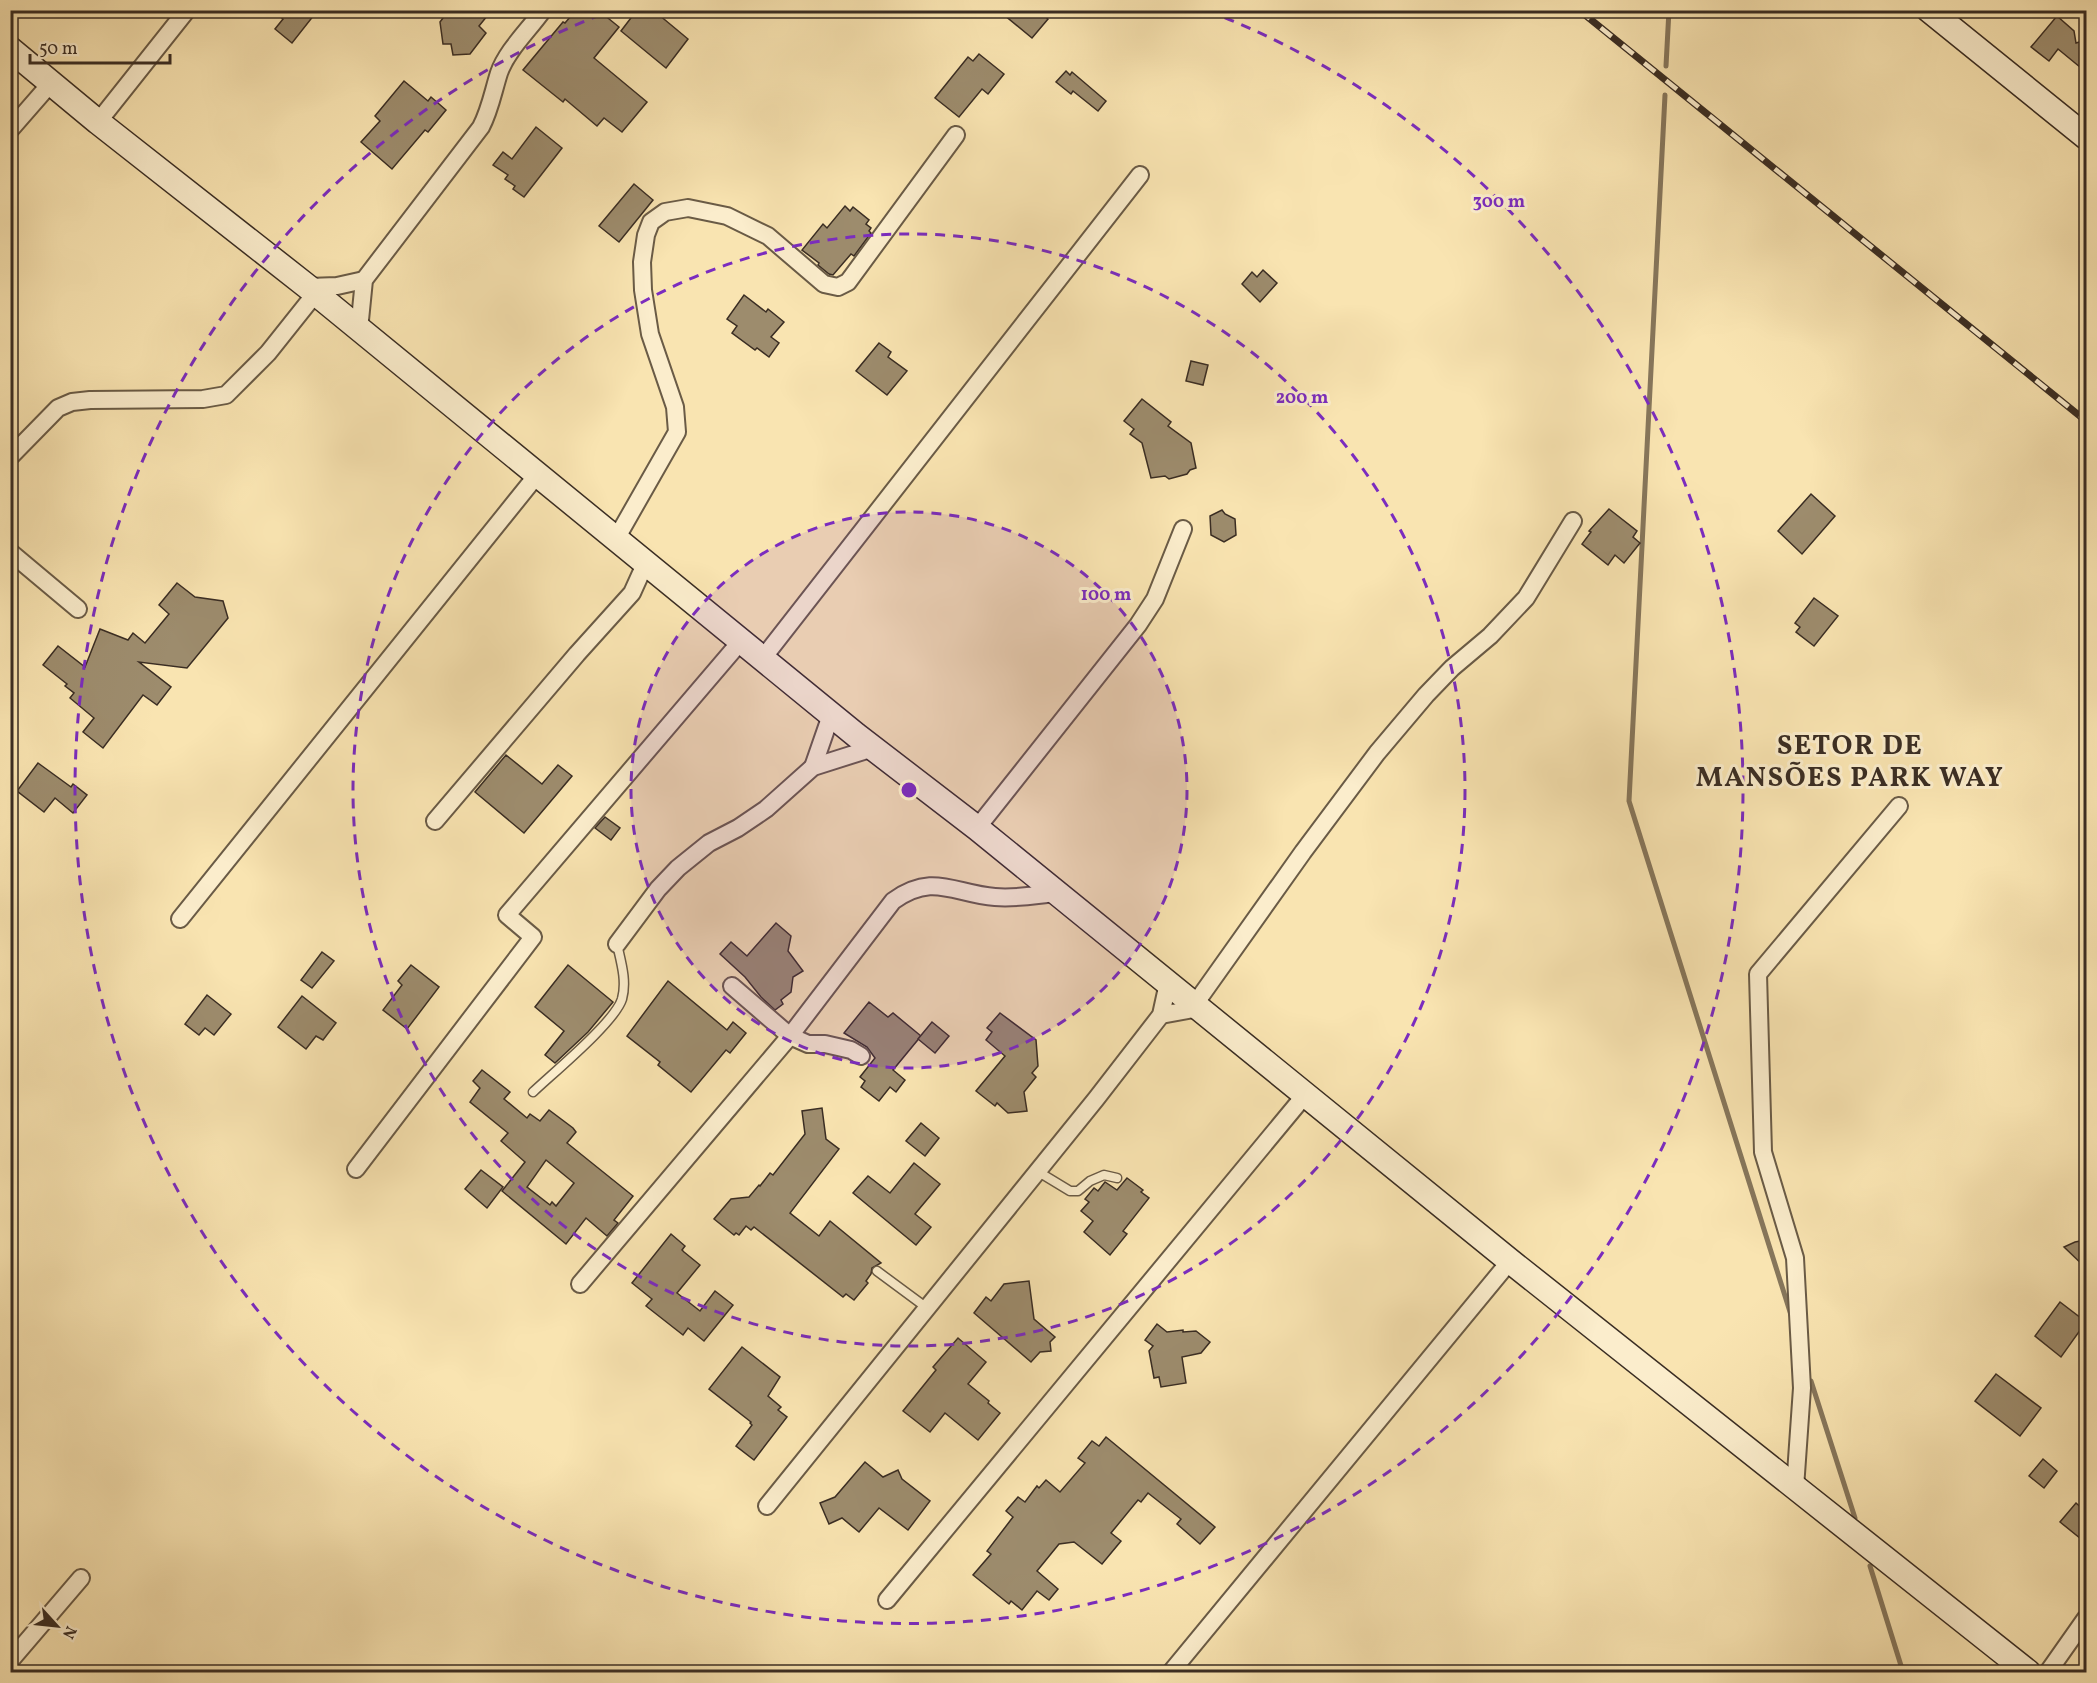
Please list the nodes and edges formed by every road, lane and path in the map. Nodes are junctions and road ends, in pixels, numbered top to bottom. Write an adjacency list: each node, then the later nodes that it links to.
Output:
1 (187, 10): 6 (street)
2 (543, 10): 11 (street)
3 (1929, 10): 9 (street)
4 (10, 49): 5 (street)
5 (51, 83): 6 (street); 7 (street)
6 (99, 122): 12 (street)
7 (10, 130)
8 (956, 135): 18 (street)
9 (2086, 137)
10 (1140, 175): 25 (street)
11 (364, 280): 12 (street); 13 (street)
12 (312, 291): 13 (street); 14 (street)
13 (359, 330): 15 (street)
14 (10, 457)
15 (537, 475): 18 (street); 33 (street)
16 (1573, 521): 37 (street)
17 (1183, 529): 31 (street)
18 (616, 538): 20 (street)
19 (10, 552): 23 (street)
20 (646, 562): 21 (street); 22 (street)
21 (668, 581): 22 (street); 24 (street)
22 (632, 593): 30 (street)
23 (78, 609)
24 (741, 640): 25 (street); 43 (street)
25 (763, 658): 26 (street)
26 (831, 715): 27 (street); 28 (street)
27 (873, 748): 28 (street); 31 (street)
28 (813, 767): 34 (street)
29 (1899, 806): 50 (street)
30 (435, 821)
31 (976, 828): 32 (street)
32 (1055, 893): 35 (street); 39 (street)
33 (180, 919)
34 (617, 944): 41 (lane)
35 (1168, 982): 37 (street); 38 (street)
36 (732, 986): 39 (street)
37 (1197, 1006): 38 (street); 42 (street)
38 (1161, 1015): 44 (street)
39 (790, 1036): 40 (street); 48 (street)
40 (861, 1056)
41 (533, 1092)
42 (1305, 1095): 46 (street); 53 (street)
43 (356, 1168)
44 (1037, 1171): 45 (lane); 49 (street)
45 (1117, 1178)
46 (1510, 1261): 50 (street); 56 (street)
47 (877, 1271): 49 (lane)
48 (580, 1284)
49 (927, 1308): 51 (street)
50 (1795, 1488): 57 (street)
51 (767, 1506)
52 (81, 1578): 55 (street)
53 (886, 1600)
54 (2086, 1618): 58 (street)
55 (10, 1662)
56 (1171, 1672)
57 (2028, 1672)
58 (2048, 1672)

